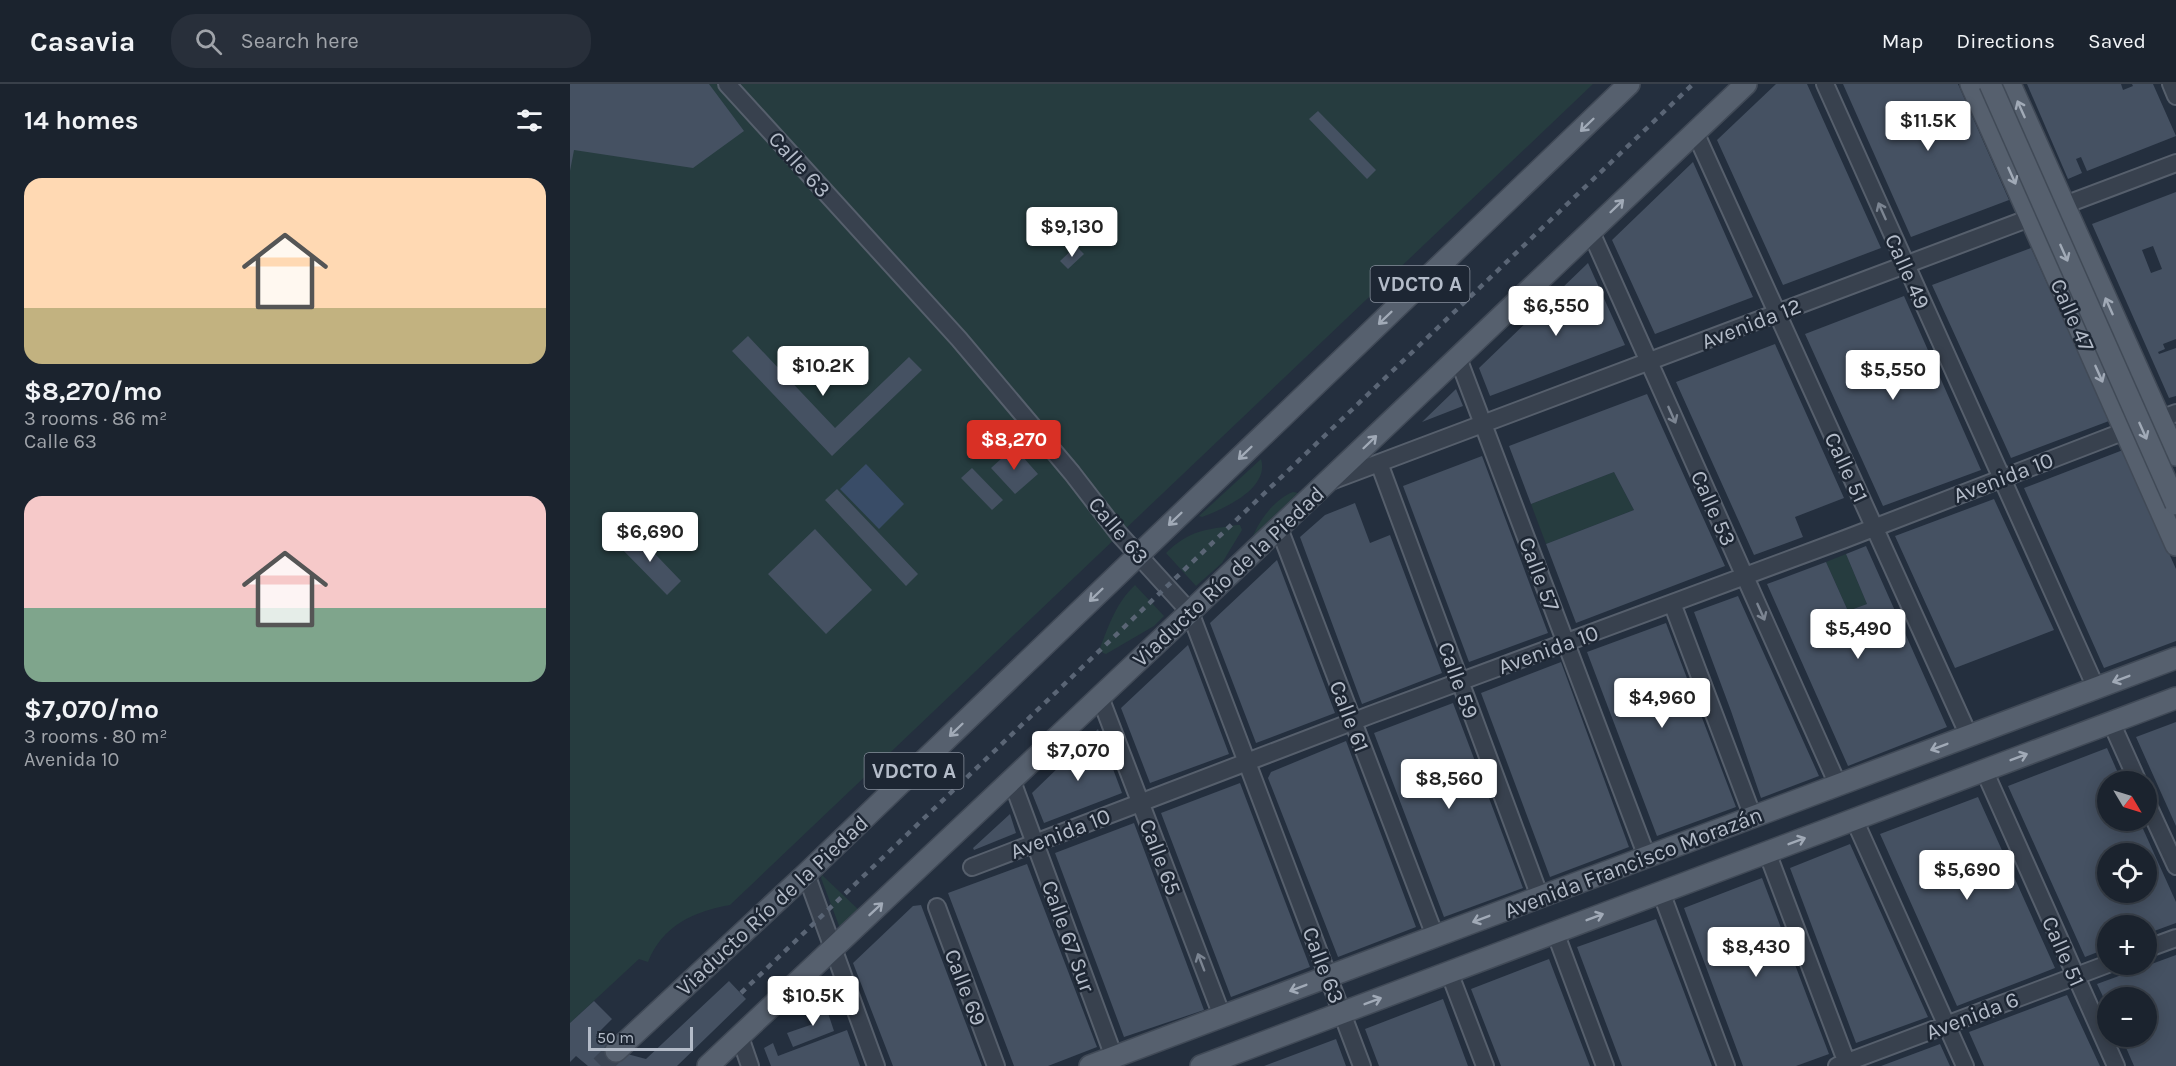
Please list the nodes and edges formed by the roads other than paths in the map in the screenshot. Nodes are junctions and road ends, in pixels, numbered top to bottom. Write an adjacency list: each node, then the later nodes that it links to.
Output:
1 (727, 84): 30 (street, Calle 63)
2 (1629, 84): 30 (main road, Viaducto Río de la Piedad / VDCTO A, one-way to 30)
3 (1746, 84): 10 (main road, Viaducto Río de la Piedad / VDCTO A)
4 (1825, 84): 15 (street, Calle 49, one-way to 4)
5 (1971, 84): 13 (main road, Calle 47, one-way to 13)
6 (1990, 84): 26 (main road, one-way to 26, bridge)
7 (2010, 84): 12 (main road, Calle 47, one-way to 7)
8 (2171, 84): 9 (street)
9 (2176, 96)
10 (1695, 132): 14 (main road, Viaducto Río de la Piedad / VDCTO A, one-way to 10); 16 (street, Calle 51)
11 (2176, 163): 12 (street, Avenida 12)
12 (2064, 206): 13 (street, Avenida 12); 19 (main road, Calle 47, one-way to 12)
13 (2030, 218): 15 (street, Avenida 12); 21 (main road, Calle 47, one-way to 21)
14 (1590, 232): 17 (main road, Viaducto Río de la Piedad / VDCTO A); 18 (street, Calle 53)
15 (1906, 265): 16 (street, Avenida 12); 24 (street, Calle 49)
16 (1777, 314): 18 (street, Avenida 12); 27 (street, Calle 51)
17 (1458, 358): 20 (street, Calle 57); 25 (main road, Viaducto Río de la Piedad / VDCTO A, one-way to 17)
18 (1648, 362): 20 (street, Avenida 12); 31 (street, Calle 53, one-way to 31)
19 (2168, 416): 22 (main road, Calle 47)
20 (1483, 424): 23 (street, Avenida 12); 34 (street, Calle 57)
21 (2125, 430): 24 (street, Avenida 10); 29 (main road, Calle 47)
22 (2176, 455)
23 (1379, 463): 25 (street, Avenida 12); 36 (street, Calle 59)
24 (2001, 478): 27 (street, Avenida 10); 37 (street, Calle 49)
25 (1327, 483): 28 (main road, Viaducto Río de la Piedad / VDCTO A)
26 (2176, 504)
27 (1874, 527): 31 (street, Avenida 10); 42 (street, Calle 51)
28 (1279, 528): 33 (main road, Viaducto Río de la Piedad / VDCTO A); 40 (street, Calle 61)
29 (2176, 545)
30 (1138, 555): 33 (street, Calle 63); 57 (main road, Viaducto Río de la Piedad / VDCTO A, one-way to 57)
31 (1745, 576): 32 (street, Avenida 10); 47 (street, Calle 53, one-way to 47)
32 (1672, 603): 34 (street, Avenida 10); 49 (street)
33 (1190, 612): 38 (main road, Viaducto Río de la Piedad / VDCTO A); 43 (street, Calle 63)
34 (1566, 643): 36 (street, Avenida 10); 54 (street, Calle 57)
35 (2176, 658): 37 (main road, Avenida Francisco Morazán, one-way to 37)
36 (1460, 682): 40 (street, Avenida 10); 59 (street, Calle 59)
37 (2096, 688): 42 (main road, Avenida Francisco Morazán)
38 (1100, 697): 46 (main road, Viaducto Río de la Piedad / VDCTO A); 48 (street, Calle 65)
39 (2176, 698): 41 (main road, Avenida Francisco Morazán)
40 (1353, 722): 43 (street, Avenida 10); 62 (street, Calle 61)
41 (2111, 722): 44 (main road, Avenida Francisco Morazán, one-way to 41); 45 (street)
42 (1969, 736): 47 (main road, Avenida Francisco Morazán, one-way to 47)
43 (1247, 762): 48 (street, Avenida 10); 68 (street, Calle 63)
44 (1984, 770): 50 (main road, Avenida Francisco Morazán); 69 (street, Calle 51)
45 (2133, 771)
46 (1012, 781): 52 (street, Calle 67 Sur); 65 (main road, Viaducto Río de la Piedad / VDCTO A, one-way to 46)
47 (1838, 785): 49 (main road, Avenida Francisco Morazán)
48 (1140, 803): 52 (street, Avenida 10); 71 (street, Calle 65, one-way to 48)
49 (1754, 817): 54 (main road, Avenida Francisco Morazán)
50 (1854, 819): 53 (main road, Avenida Francisco Morazán, one-way to 50); 72 (street)
51 (2157, 825): 55 (street)
52 (1035, 843): 56 (street, Avenida 10); 75 (street, Calle 67 Sur)
53 (1767, 852): 58 (main road, Avenida Francisco Morazán); 77 (street)
54 (1647, 857): 59 (main road, Avenida Francisco Morazán)
55 (2176, 866)
56 (972, 867)
57 (806, 874): 65 (street); 74 (main road, Viaducto Río de la Piedad / VDCTO A)
58 (1661, 892): 61 (main road, Avenida Francisco Morazán, one-way to 58); 87 (street)
59 (1540, 897): 62 (main road, Avenida Francisco Morazán, one-way to 62)
60 (937, 907): 81 (street, Calle 69)
61 (1555, 932): 67 (main road, Avenida Francisco Morazán); 86 (street)
62 (1435, 936): 68 (main road, Avenida Francisco Morazán)
63 (2176, 938): 64 (street)
64 (2157, 946)
65 (833, 949): 73 (main road, Viaducto Río de la Piedad / VDCTO A); 80 (street)
66 (2097, 968): 69 (street, Avenida 6)
67 (1449, 972): 70 (main road, Avenida Francisco Morazán, one-way to 67); 85 (street)
68 (1328, 976): 70 (street, Calle 63); 71 (main road, Avenida Francisco Morazán, one-way to 71)
69 (2076, 976): 72 (street, Avenida 6); 89 (street, Calle 51)
70 (1342, 1013): 76 (main road, Avenida Francisco Morazán); 84 (street, Calle 63)
71 (1222, 1017): 75 (main road, Avenida Francisco Morazán)
72 (1946, 1025): 77 (street, Avenida 6); 88 (street)
73 (740, 1037): 78 (main road, Viaducto Río de la Piedad / VDCTO A); 79 (street)
74 (616, 1051)
75 (1114, 1057): 82 (main road, Avenida Francisco Morazán)
76 (1237, 1060): 83 (main road, Avenida Francisco Morazán)
77 (1844, 1065)
78 (708, 1066)
79 (750, 1066)
80 (876, 1066)
81 (996, 1066)
82 (1090, 1066)
83 (1201, 1066)
84 (1362, 1066)
85 (1485, 1066)
86 (1605, 1066)
87 (1726, 1066)
88 (1965, 1066)
89 (2116, 1066)

